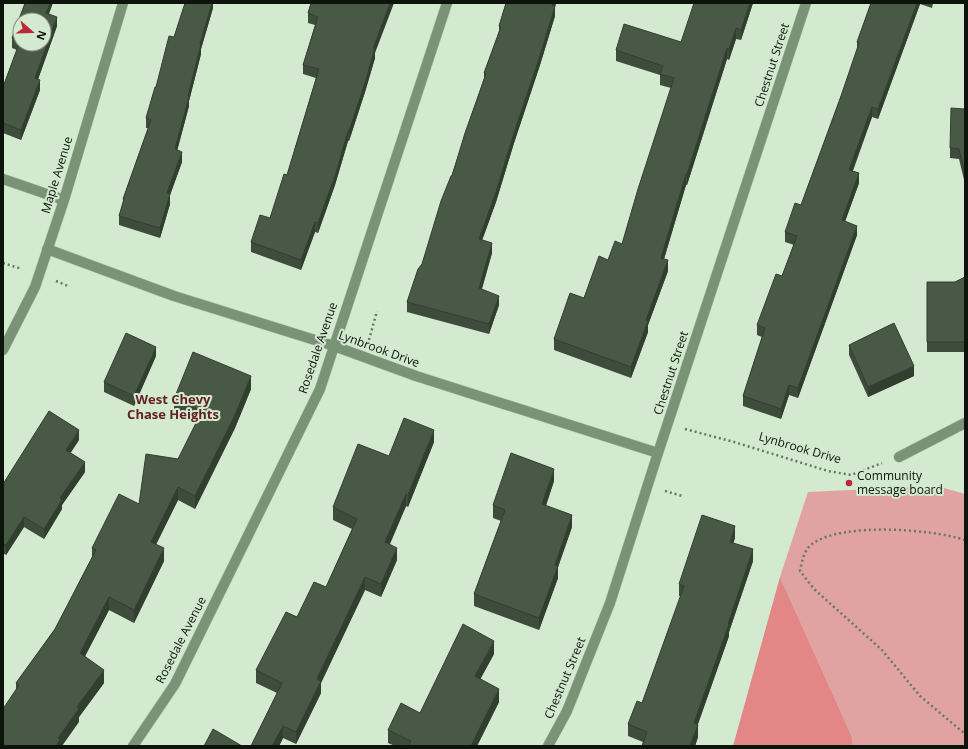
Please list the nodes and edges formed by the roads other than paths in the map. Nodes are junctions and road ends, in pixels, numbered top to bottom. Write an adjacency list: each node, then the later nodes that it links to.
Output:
1 (123, 3): 5 (street, Maple Avenue)
2 (447, 3): 7 (street, Rosedale Avenue)
3 (806, 3): 10 (street, Chestnut Street)
4 (3, 179): 5 (street)
5 (64, 200): 6 (street, Maple Avenue)
6 (48, 249): 7 (street, Lynbrook Drive); 8 (street, Maple Avenue)
7 (334, 346): 10 (street, Lynbrook Drive); 12 (street, Rosedale Avenue)
8 (3, 350)
9 (965, 423): 11 (street)
10 (658, 453): 13 (street, Chestnut Street)
11 (899, 457)
12 (133, 746)
13 (548, 746)

